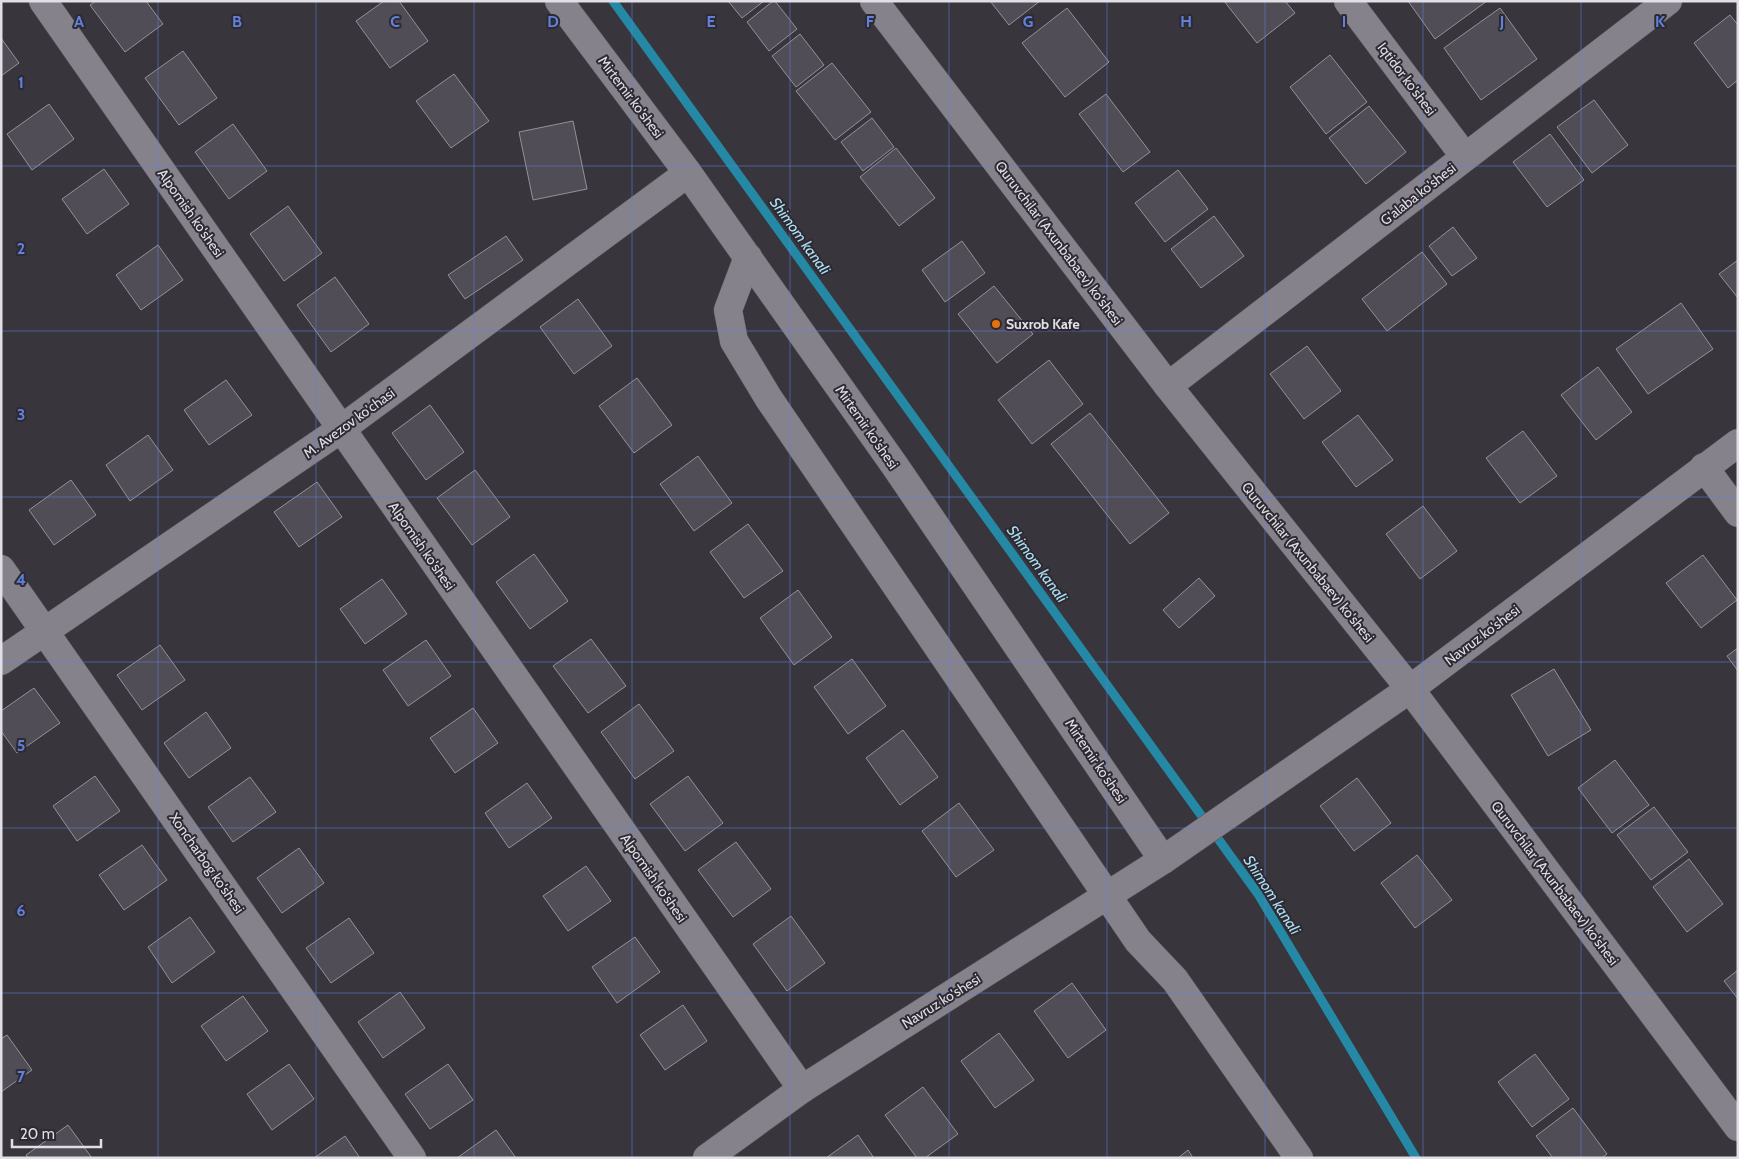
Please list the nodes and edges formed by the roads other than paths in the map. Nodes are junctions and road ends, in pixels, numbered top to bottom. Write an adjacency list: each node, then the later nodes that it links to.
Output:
1 (43, 1): 10 (street, Alpomish ko'shesi)
2 (559, 1): 7 (street, Mirtemir ko'shesi)
3 (874, 1): 9 (street, Quruvchilar (Axunbabaev) ko'shesi)
4 (1348, 1): 6 (street, Iqtidor ko'shesi)
5 (1668, 1): 6 (street, G'alaba ko'shesi)
6 (1465, 157): 9 (street, G'alaba ko'shesi)
7 (688, 173): 8 (street, Mirtemir ko'shesi); 10 (street, M. Avezov ko'chasi)
8 (748, 257): 18 (street, Mirtemir ko'shesi); 19 (street)
9 (1168, 386): 17 (street, Quruvchilar (Axunbabaev) ko'shesi)
10 (341, 429): 15 (street, M. Avezov ko'chasi); 20 (street, Alpomish ko'shesi)
11 (1738, 443): 12 (street, Navruz ko'shesi)
12 (1704, 468): 13 (street); 17 (street, Navruz ko'shesi)
13 (1738, 513)
14 (1, 569): 15 (street, Xoncharbog ko'shesi)
15 (46, 631): 16 (street, M. Avezov ko'chasi); 22 (street, Xoncharbog ko'shesi)
16 (1, 661)
17 (1410, 690): 18 (street, Navruz ko'shesi); 21 (street, Quruvchilar (Axunbabaev) ko'shesi)
18 (1171, 855): 19 (street, Navruz ko'shesi)
19 (1107, 895): 20 (street, Navruz ko'shesi); 24 (street)
20 (802, 1089): 23 (street, Navruz ko'shesi)
21 (1738, 1127)
22 (412, 1158)
23 (707, 1158)
24 (1298, 1158)

